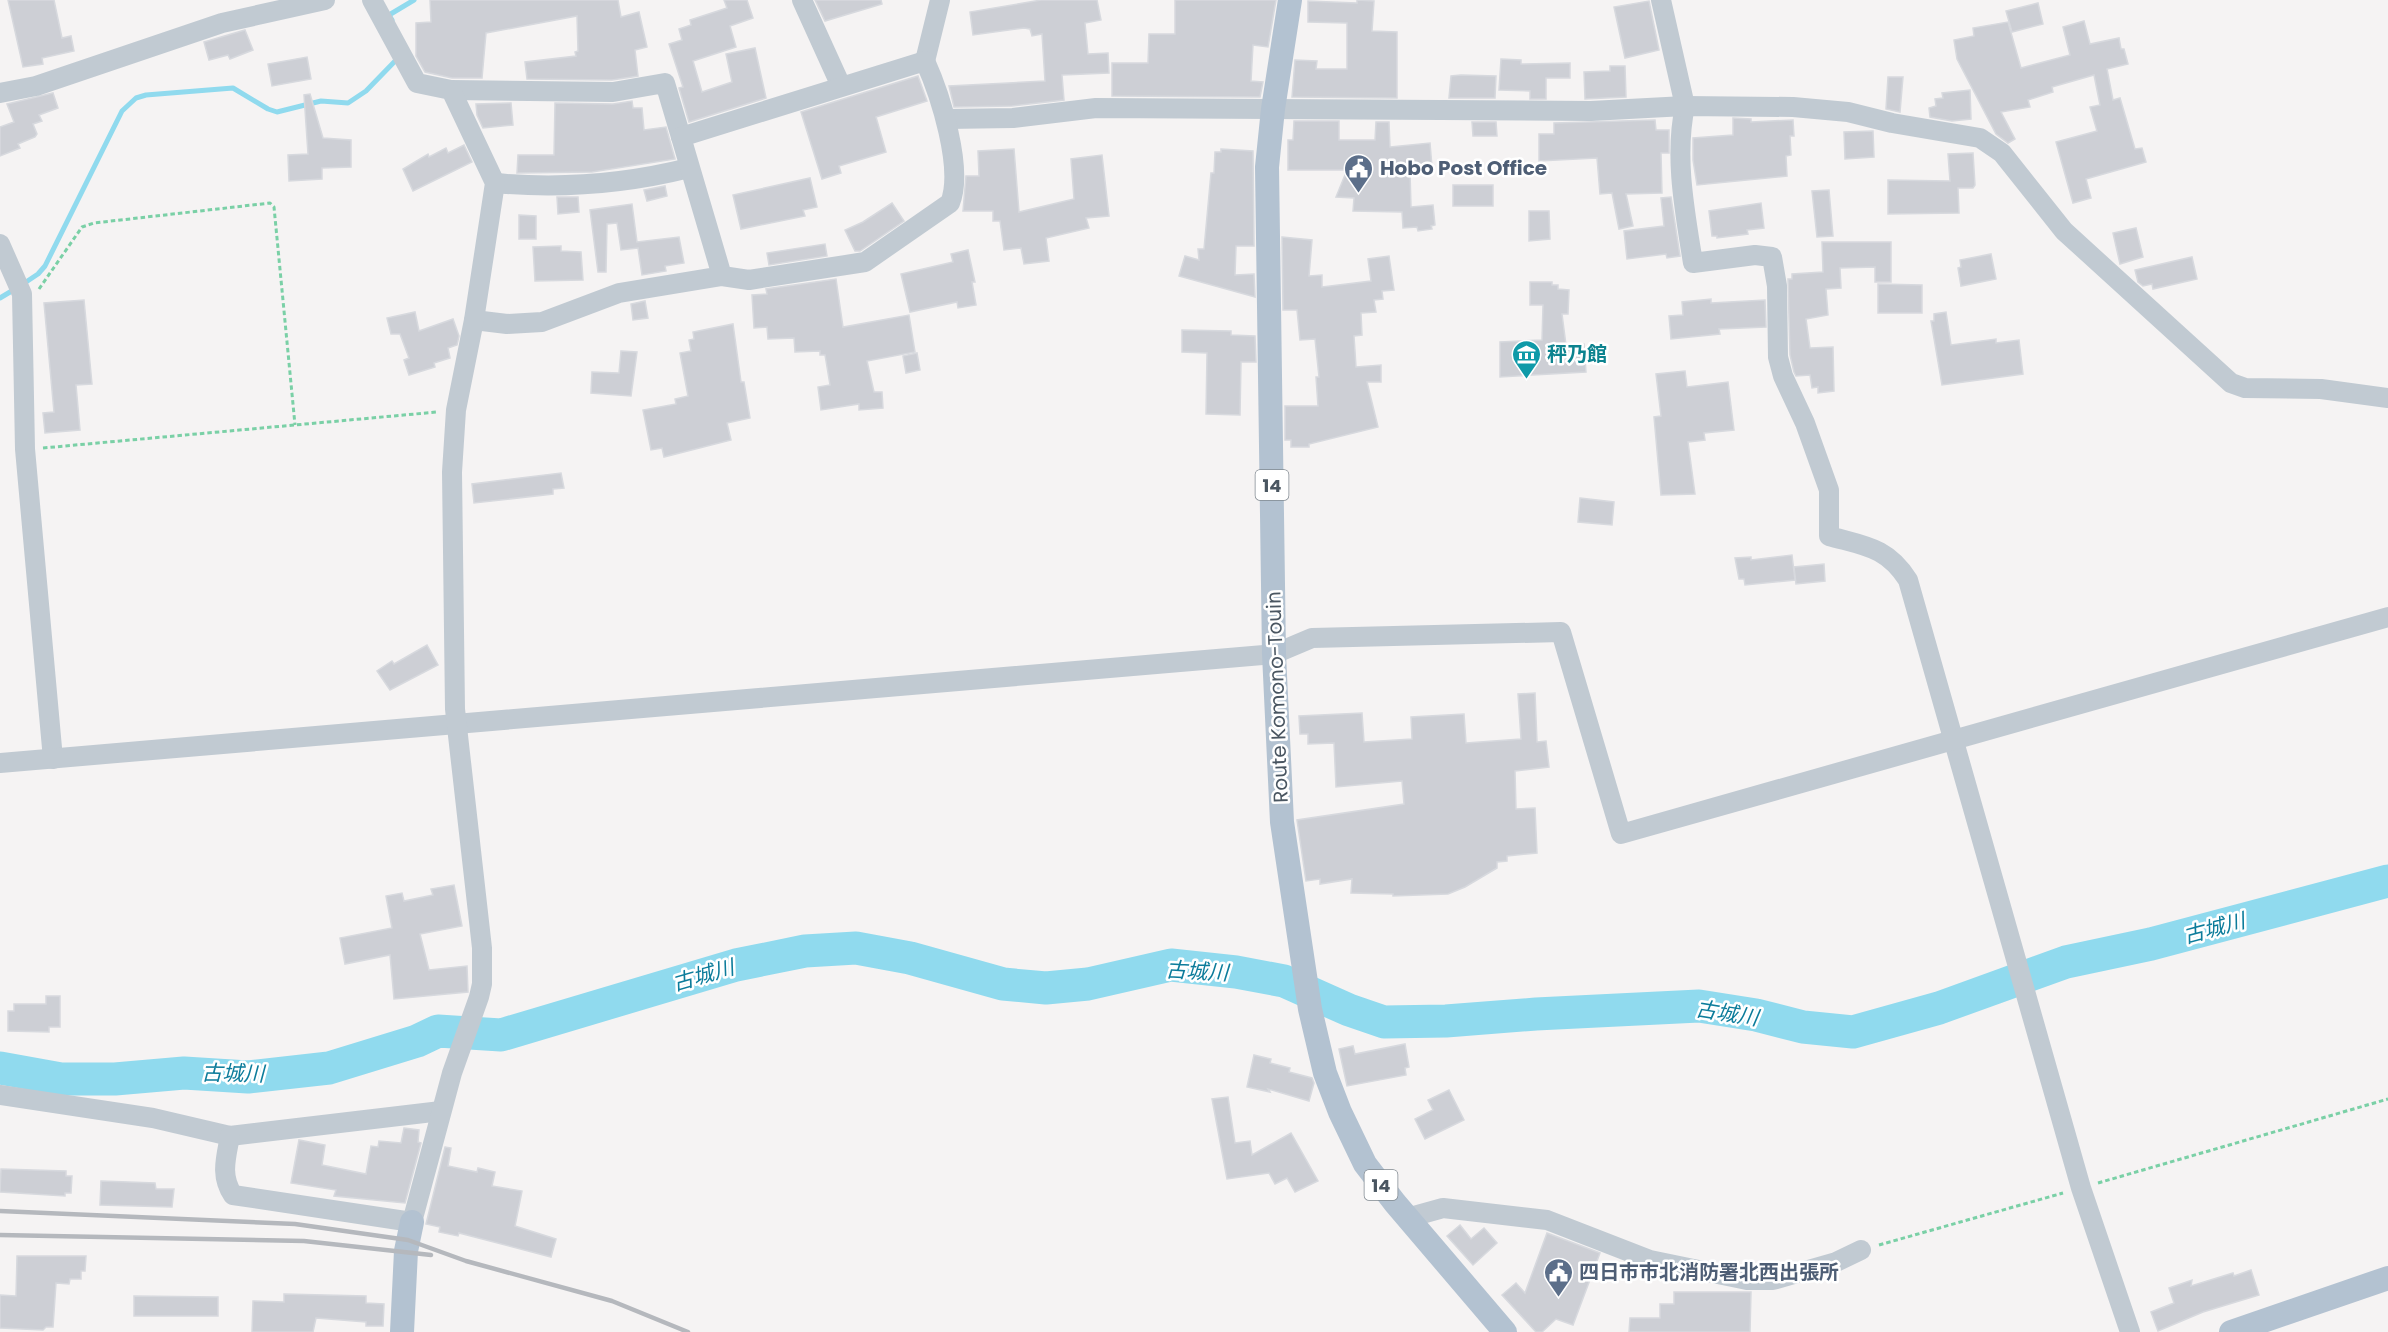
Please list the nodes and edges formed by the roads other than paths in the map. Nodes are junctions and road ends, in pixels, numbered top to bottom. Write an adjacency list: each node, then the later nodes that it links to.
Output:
1 (325, 0): 10 (street)
2 (372, 0): 9 (street)
3 (801, 0): 8 (street)
4 (940, 0): 7 (street)
5 (1290, 0): 12 (main road, Route Komono-Touin / 14)
6 (1661, 0): 11 (street)
7 (925, 61): 8 (street); 13 (street)
8 (841, 86): 14 (street)
9 (451, 90): 14 (street); 16 (street)
10 (0, 93)
11 (1685, 106): 12 (street); 20 (street); 24 (street)
12 (1273, 109): 13 (street); 22 (main road, Route Komono-Touin / 14)
13 (947, 118): 18 (street)
14 (681, 137): 15 (street)
15 (689, 168): 16 (street); 18 (street)
16 (495, 183): 19 (street)
17 (0, 244): 25 (street)
18 (722, 276): 19 (street)
19 (474, 320): 23 (street)
20 (2388, 398)
21 (2388, 617): 24 (street)
22 (1275, 654): 23 (street); 24 (street); 30 (main road, Route Komono-Touin / 14)
23 (457, 722): 25 (street); 28 (street)
24 (1953, 741): 36 (street)
25 (53, 759): 26 (street)
26 (0, 762)
27 (0, 1095): 29 (street)
28 (441, 1111): 29 (street); 31 (street)
29 (230, 1136): 31 (street)
30 (1407, 1218): 32 (street); 35 (main road, Route Komono-Touin / 14)
31 (412, 1222): 34 (main road)
32 (1861, 1250)
33 (2388, 1278): 37 (main road)
34 (402, 1332)
35 (1504, 1332)
36 (2130, 1332)
37 (2231, 1332)

